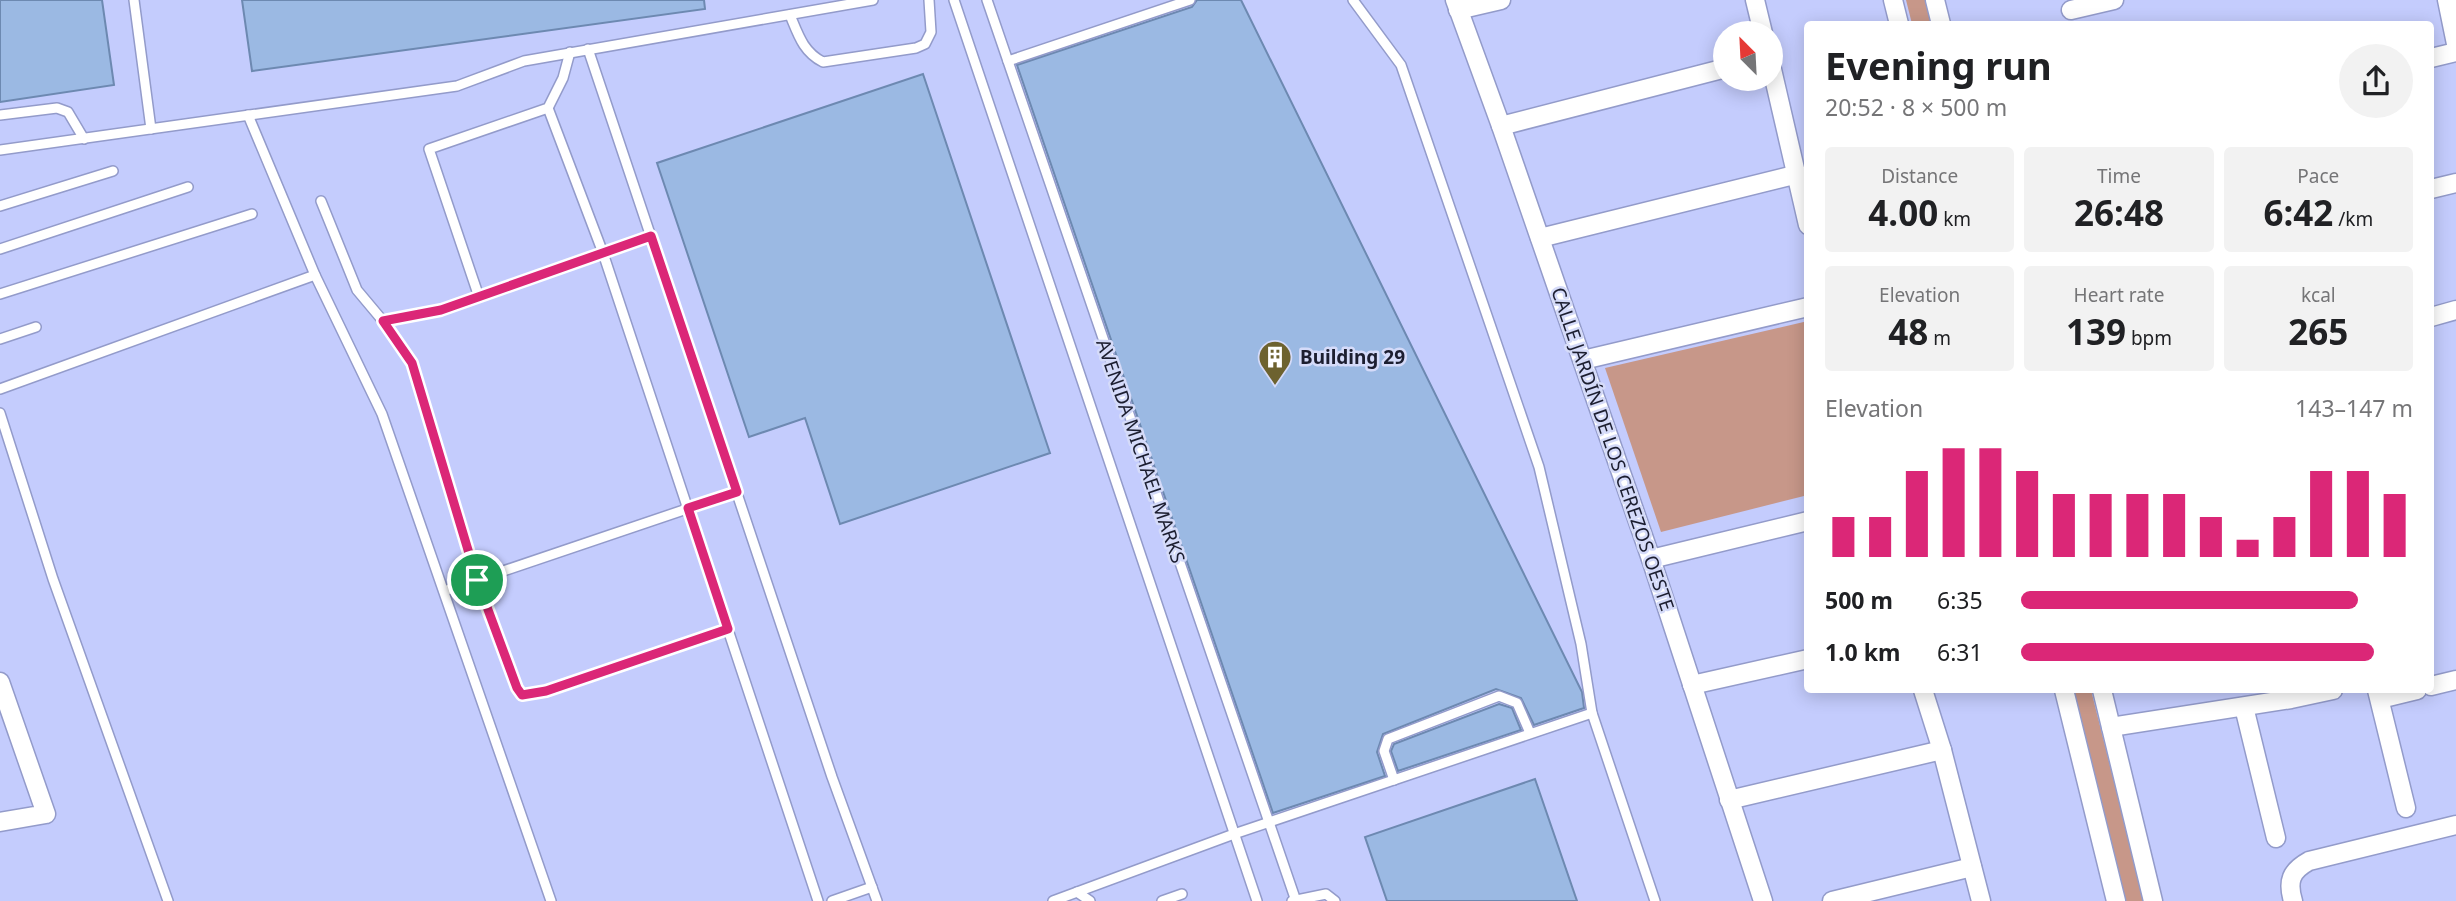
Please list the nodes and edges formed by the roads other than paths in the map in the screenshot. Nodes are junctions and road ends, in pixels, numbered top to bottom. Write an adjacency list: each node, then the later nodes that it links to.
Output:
1 (134, 0): 32 (lane)
2 (873, 0): 16 (lane)
3 (929, 0): 16 (lane)
4 (954, 0): 88 (lane, AVENIDA MICHAEL MARKS)
5 (988, 0): 25 (lane, AVENIDA MICHAEL MARKS)
6 (1191, 0): 25 (lane)
7 (1353, 0): 78 (lane)
8 (1501, 0): 14 (street)
9 (1755, 0): 17 (street)
10 (1894, 0): 18 (street)
11 (1935, 0): 19 (street)
12 (2114, 0): 15 (street)
13 (2446, 0): 20 (street)
14 (1456, 5): 31 (street, CALLE JARDÍN DE LOS CEREZOS OESTE)
15 (2072, 12)
16 (790, 15): 21 (lane)
17 (1760, 21)
18 (1898, 21)
19 (1940, 21)
20 (2456, 44)
21 (588, 49): 22 (lane); 44 (lane)
22 (570, 52): 28 (lane); 30 (lane)
23 (2456, 52): 24 (street)
24 (2434, 57)
25 (1008, 61): 86 (lane, AVENIDA MICHAEL MARKS)
26 (1713, 71): 31 (street)
27 (1777, 91): 36 (street)
28 (548, 108): 47 (lane); 50 (lane)
29 (0, 115): 33 (lane)
30 (248, 116): 32 (lane); 48 (lane)
31 (1501, 126): 45 (street, CALLE JARDÍN DE LOS CEREZOS OESTE)
32 (151, 129): 33 (lane)
33 (84, 139): 34 (lane)
34 (0, 150)
35 (113, 171): 42 (lane)
36 (1798, 174): 41 (street); 45 (street)
37 (2456, 183): 39 (street)
38 (188, 187): 46 (lane)
39 (2434, 188)
40 (321, 201): 54 (lane)
41 (1804, 205)
42 (0, 206)
43 (252, 214): 49 (lane)
44 (651, 236): 47 (lane); 60 (lane)
45 (1540, 238): 57 (street, CALLE JARDÍN DE LOS CEREZOS OESTE)
46 (0, 249)
47 (603, 253): 50 (lane); 61 (lane)
48 (315, 275): 58 (lane); 65 (lane)
49 (0, 294)
50 (479, 297): 54 (lane)
51 (1804, 308): 57 (street)
52 (2456, 310): 53 (street)
53 (2434, 316)
54 (383, 321): 64 (lane)
55 (36, 327): 56 (lane)
56 (0, 340)
57 (1583, 360): 63 (street, CALLE JARDÍN DE LOS CEREZOS OESTE)
58 (0, 389)
59 (0, 413): 94 (lane)
60 (737, 492): 61 (lane); 91 (lane)
61 (688, 508): 64 (lane); 66 (lane)
62 (1804, 523): 63 (street)
63 (1651, 559): 70 (street, CALLE JARDÍN DE LOS CEREZOS OESTE)
64 (477, 580): 65 (lane); 66 (lane)
65 (443, 591): 95 (lane)
66 (728, 629): 96 (lane)
67 (1804, 660): 70 (street)
68 (2456, 680): 71 (street)
69 (0, 682): 85 (street)
70 (1692, 685): 83 (street, CALLE JARDÍN DE LOS CEREZOS OESTE)
71 (2434, 685)
72 (1924, 693): 81 (street)
73 (2065, 693): 109 (street)
74 (2103, 693): 79 (street)
75 (2317, 693): 77 (street)
76 (2379, 694): 84 (street)
77 (2245, 707): 79 (street); 89 (street)
78 (1592, 713): 80 (lane); 105 (lane)
79 (2111, 727): 110 (street)
80 (1530, 733): 82 (lane); 82 (lane)
81 (1942, 750): 83 (street); 90 (street)
82 (1394, 780): 86 (lane)
83 (1729, 800): 106 (street, CALLE JARDÍN DE LOS CEREZOS OESTE)
84 (2406, 808)
85 (0, 822)
86 (1269, 822): 88 (lane); 103 (lane, AVENIDA MICHAEL MARKS)
87 (2456, 825): 111 (street)
88 (1234, 834): 92 (lane); 102 (lane, AVENIDA MICHAEL MARKS)
89 (2276, 838)
90 (1972, 867): 107 (street); 108 (street)
91 (872, 887): 97 (lane); 98 (lane)
92 (1077, 892): 99 (lane); 100 (lane)
93 (1182, 894): 101 (lane)
94 (168, 901)
95 (551, 901)
96 (818, 901)
97 (832, 901)
98 (877, 901)
99 (1053, 901)
100 (1090, 901)
101 (1162, 901)
102 (1257, 901)
103 (1294, 901): 104 (lane)
104 (1335, 901)
105 (1655, 901)
106 (1763, 901)
107 (1832, 901)
108 (1981, 901)
109 (2116, 901)
110 (2153, 901)
111 (2292, 901)

